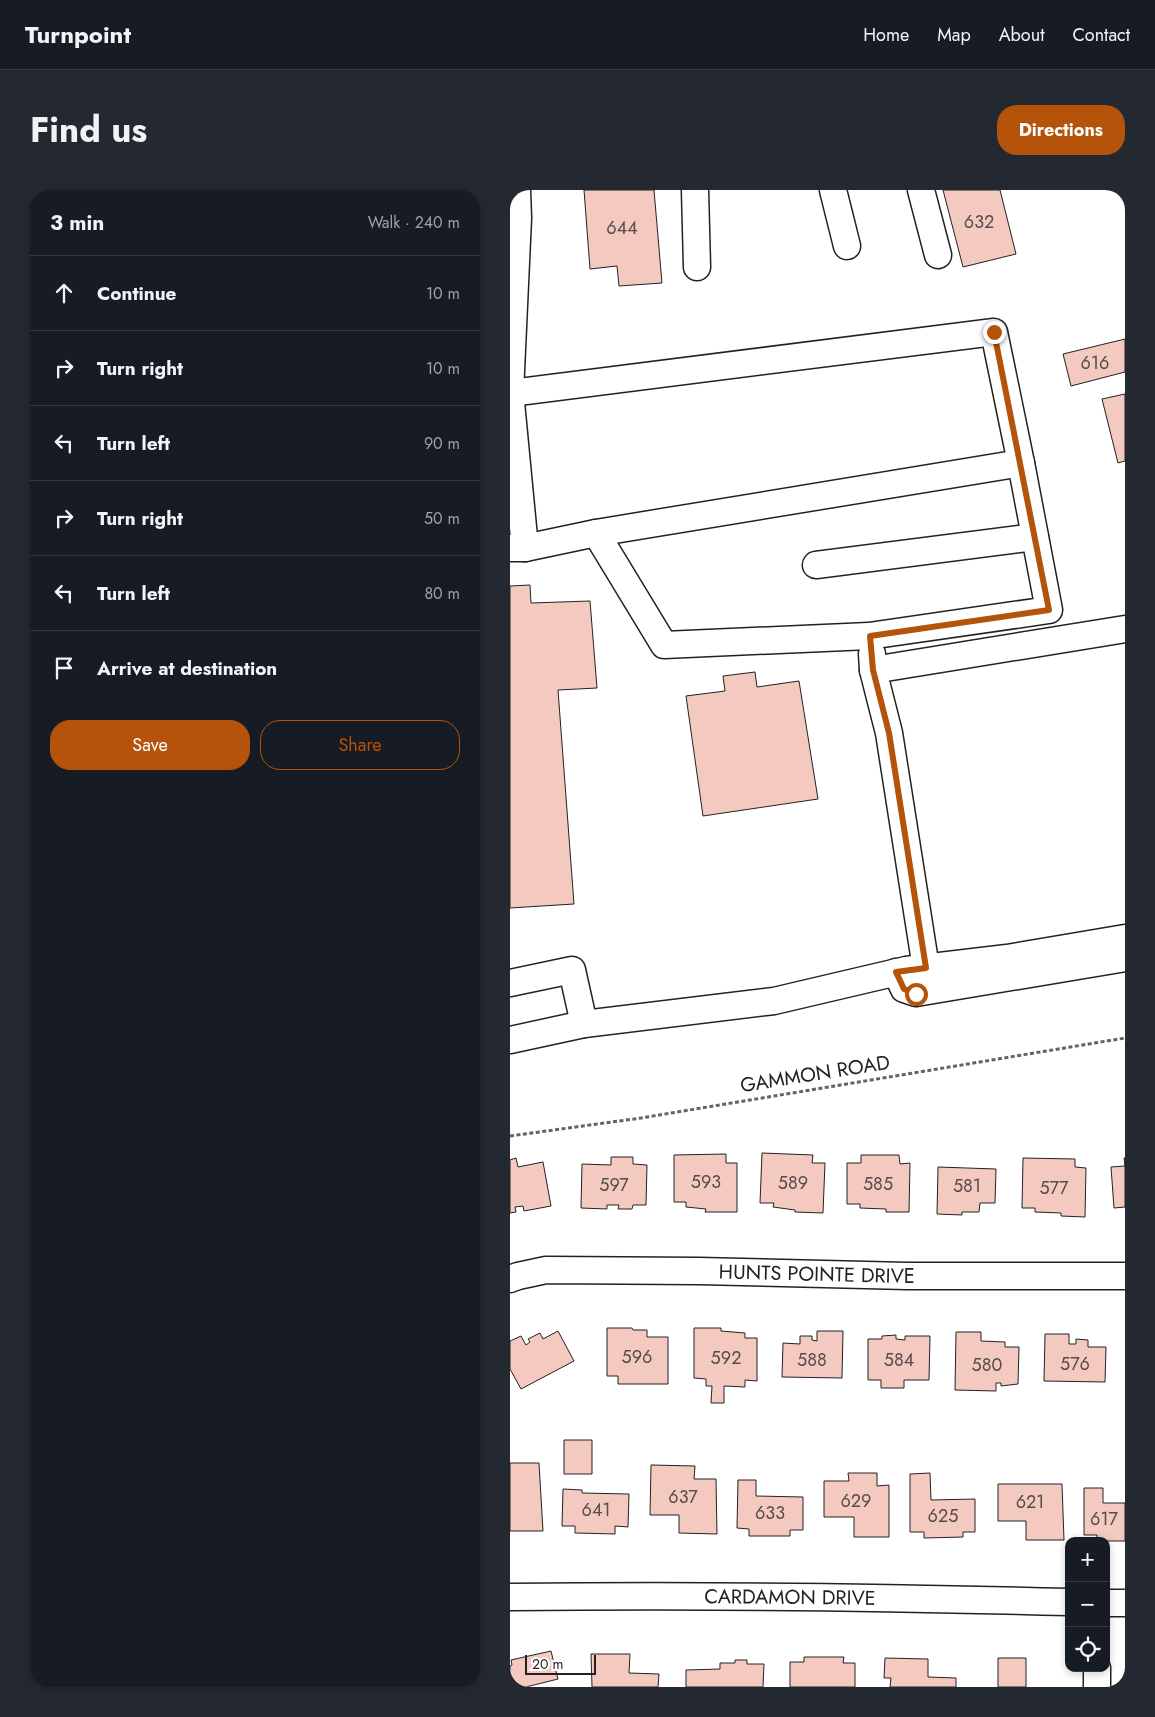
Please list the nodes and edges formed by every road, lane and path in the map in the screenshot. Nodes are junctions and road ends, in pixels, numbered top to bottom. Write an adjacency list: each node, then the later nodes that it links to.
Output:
1 (517, 190): 8 (street)
2 (695, 190): 7 (street)
3 (833, 190): 5 (street)
4 (920, 190): 6 (street)
5 (848, 246)
6 (938, 254)
7 (697, 267)
8 (510, 392): 9 (street); 12 (street)
9 (1021, 463): 10 (street); 11 (street)
10 (596, 533): 12 (street); 15 (street)
11 (1035, 537): 13 (street); 15 (street)
12 (518, 548)
13 (816, 566)
14 (1125, 629): 16 (street)
15 (870, 636): 16 (street)
16 (873, 670): 19 (street)
17 (1125, 938): 19 (street)
18 (1125, 958): 20 (street)
19 (926, 968): 20 (street)
20 (896, 972): 22 (street)
21 (510, 983): 22 (street)
22 (584, 1024): 24 (street)
23 (1125, 1038): 25 (path, GAMMON ROAD)
24 (510, 1040)
25 (510, 1136)
26 (1125, 1276): 27 (street, HUNTS POINTE DRIVE)
27 (510, 1279)
28 (510, 1597): 29 (street, CARDAMON DRIVE)
29 (1065, 1602)
30 (1110, 1603): 31 (street)
31 (1125, 1603)
32 (1097, 1672): 33 (street)
33 (1097, 1687)

